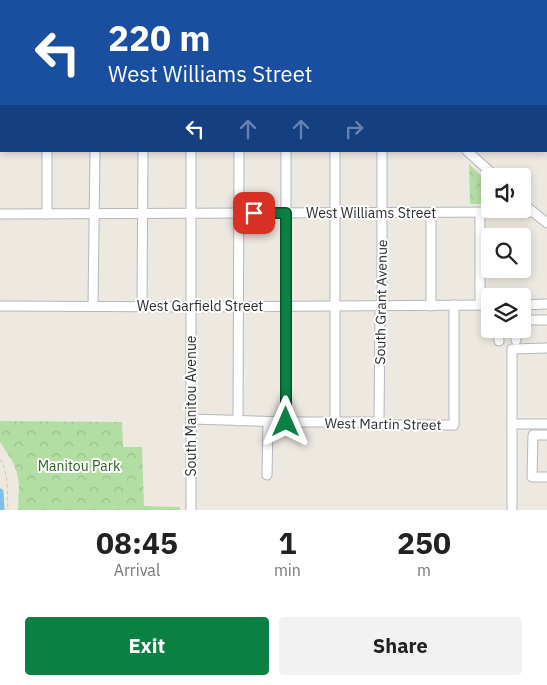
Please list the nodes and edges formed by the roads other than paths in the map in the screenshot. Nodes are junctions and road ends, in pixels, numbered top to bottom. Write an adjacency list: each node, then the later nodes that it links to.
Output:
1 (47, 152): 21 (street)
2 (95, 152): 22 (street)
3 (143, 152): 23 (street)
4 (191, 152): 24 (street, South Manitou Avenue)
5 (239, 152): 15 (street)
6 (286, 152): 16 (street)
7 (335, 152): 17 (street)
8 (382, 152): 18 (street, South Grant Avenue)
9 (468, 152): 11 (street)
10 (480, 152): 11 (street)
11 (480, 162): 12 (street)
12 (486, 168)
13 (480, 212): 14 (street, West Williams Street); 19 (street, West Williams Street); 28 (street)
14 (533, 212): 25 (street)
15 (239, 213): 16 (street, West Williams Street); 24 (street, West Williams Street); 38 (street)
16 (286, 213): 17 (street, West Williams Street); 33 (street)
17 (334, 213): 18 (street, West Williams Street); 34 (street)
18 (382, 213): 19 (street, West Williams Street); 35 (street, South Grant Avenue)
19 (430, 213): 36 (street)
20 (0, 214): 21 (street, West Williams Street)
21 (47, 214): 22 (street, West Williams Street)
22 (95, 214): 23 (street, West Williams Street); 31 (street)
23 (142, 214): 24 (street, West Williams Street); 32 (street)
24 (191, 214): 37 (street, South Manitou Avenue)
25 (547, 223)
26 (547, 304): 29 (street)
27 (454, 305): 28 (street, West Garfield Street); 36 (street, West Garfield Street); 49 (street, West Martin Street)
28 (480, 305)
29 (531, 305)
30 (0, 306): 31 (street, West Garfield Street)
31 (93, 306): 32 (street, West Garfield Street)
32 (142, 306): 37 (street, West Garfield Street)
33 (285, 306): 34 (street, West Garfield Street); 38 (street, West Garfield Street); 47 (street)
34 (334, 306): 35 (street, West Garfield Street); 48 (street)
35 (381, 306): 36 (street, West Garfield Street); 49 (street, South Grant Avenue)
36 (430, 306)
37 (191, 307): 38 (street, West Garfield Street); 44 (street, South Manitou Avenue)
38 (238, 307): 45 (street)
39 (531, 320): 40 (street)
40 (547, 320)
41 (499, 338): 42 (street)
42 (499, 341)
43 (547, 348): 50 (street)
44 (191, 419): 45 (street, West Martin Street); 55 (street, South Manitou Avenue)
45 (238, 421): 46 (street, West Martin Street)
46 (268, 422): 47 (street, West Martin Street); 53 (street)
47 (286, 422): 48 (street, West Martin Street)
48 (335, 422): 49 (street, West Martin Street)
49 (379, 422)
50 (512, 424): 51 (street); 56 (street)
51 (547, 424)
52 (547, 435): 54 (street)
53 (267, 475)
54 (547, 477)
55 (191, 510)
56 (512, 510)

